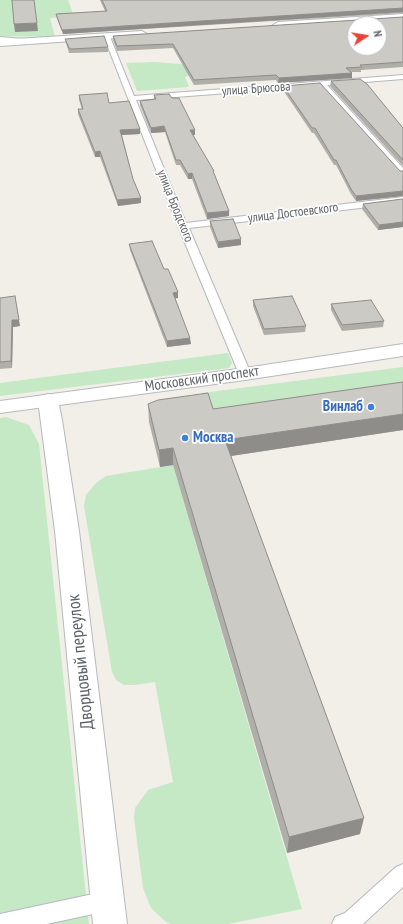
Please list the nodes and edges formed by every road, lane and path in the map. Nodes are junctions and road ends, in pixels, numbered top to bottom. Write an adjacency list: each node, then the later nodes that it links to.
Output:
1 (403, 17): 2 (street)
2 (271, 26)
3 (154, 34): 4 (street)
4 (107, 37): 6 (street); 10 (lane, улица Бродского)
5 (0, 39): 6 (lane)
6 (29, 41): 7 (street)
7 (0, 44)
8 (403, 77): 9 (lane, улица Брюсова)
9 (322, 84): 10 (lane, улица Брюсова); 11 (lane)
10 (132, 98): 13 (lane, улица Бродского)
11 (403, 173)
12 (403, 200): 13 (lane, улица Достоевского)
13 (183, 226): 15 (lane, улица Бродского)
14 (403, 350): 15 (street, Московский проспект)
15 (245, 374): 16 (street, Московский проспект)
16 (48, 400): 17 (street, Московский проспект); 19 (street, Дворцовый переулок)
17 (0, 407)
18 (403, 874): 21 (lane)
19 (109, 913): 20 (lane)
20 (0, 924)
21 (342, 924)

